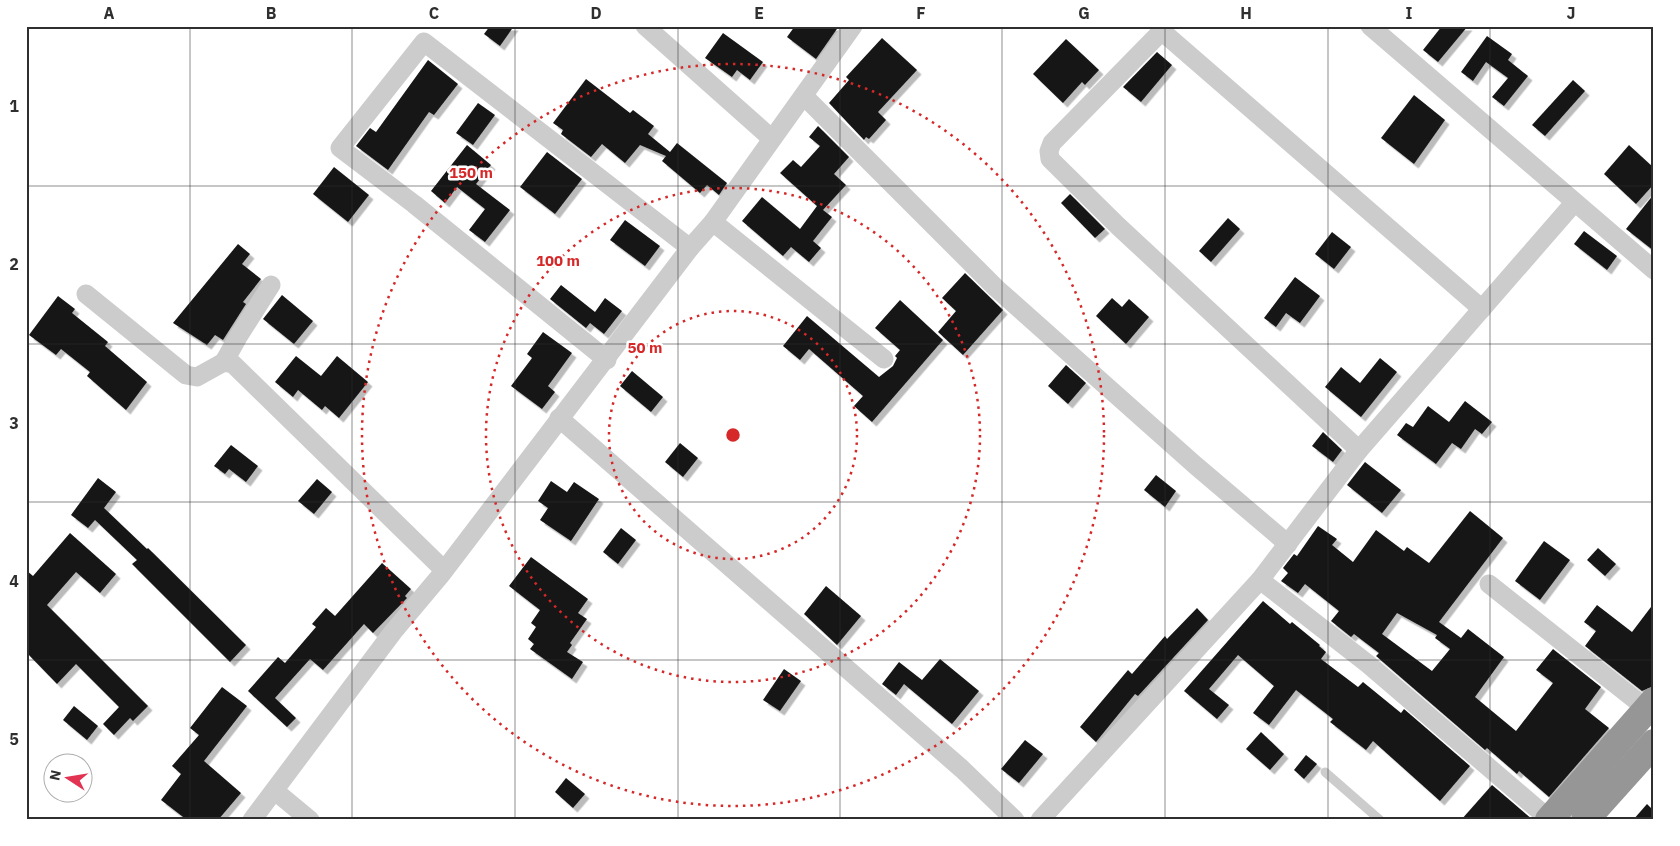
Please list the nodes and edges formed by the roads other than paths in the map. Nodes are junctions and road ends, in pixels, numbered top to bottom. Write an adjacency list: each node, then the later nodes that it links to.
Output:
1 (645, 26): 6 (street)
2 (853, 26): 5 (street)
3 (1370, 26): 7 (street)
4 (1161, 30): 13 (street); 18 (street)
5 (804, 96): 6 (street); 19 (street)
6 (771, 138): 8 (street)
7 (1574, 203): 10 (street); 13 (street)
8 (713, 222): 9 (street); 14 (street)
9 (690, 248): 15 (street); 15 (street)
10 (1654, 270)
11 (271, 286): 16 (street)
12 (86, 294): 16 (street)
13 (1482, 309): 18 (street)
14 (884, 359)
15 (607, 360): 17 (street)
16 (224, 362): 20 (street)
17 (559, 418): 20 (street); 29 (street)
18 (1359, 450): 19 (street)
19 (1288, 544): 21 (street)
20 (444, 570): 26 (street)
21 (1260, 580): 30 (street); 32 (street)
22 (1489, 584): 23 (street)
23 (1650, 705): 32 (highway)
24 (1654, 743): 33 (highway)
25 (1325, 772): 31 (lane)
26 (275, 791): 27 (street); 28 (street)
27 (252, 820)
28 (310, 820)
29 (1015, 820)
30 (1040, 820)
31 (1380, 820)
32 (1549, 820)
33 (1585, 820)

